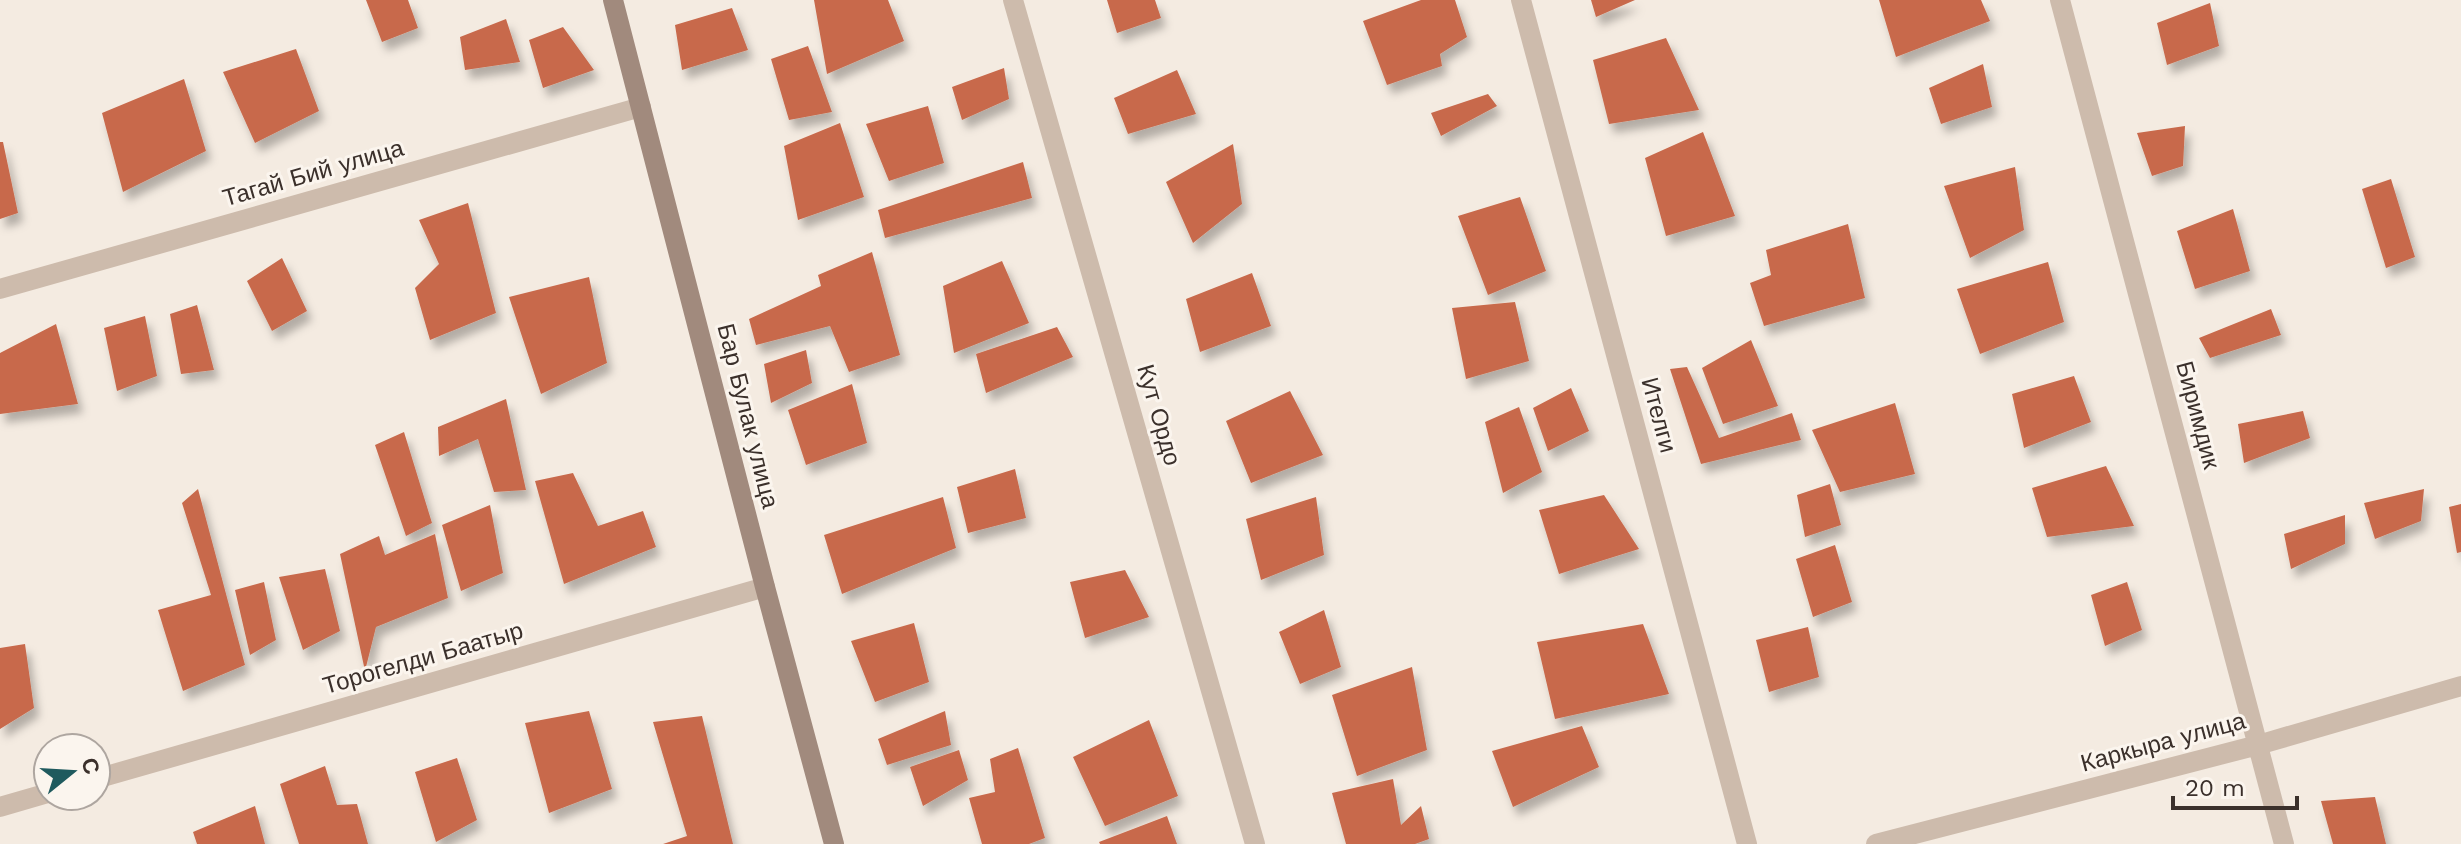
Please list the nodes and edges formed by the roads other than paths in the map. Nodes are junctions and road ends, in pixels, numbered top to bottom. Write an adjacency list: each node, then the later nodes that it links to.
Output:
1 (613, 0): 5 (street, Бар Булак улица)
2 (1013, 0): 14 (street, Кут Ордо)
3 (1521, 0): 15 (street, Ителги)
4 (2060, 0): 9 (street, Биримдик)
5 (641, 107): 6 (street, Тагай Бий улица); 7 (street, Бар Булак улица)
6 (0, 289)
7 (765, 587): 10 (street, Торогелди Баатыр); 13 (street, Бар Булак улица)
8 (2461, 686): 9 (street, Каркыра улица)
9 (2258, 745): 16 (street, Каркыра улица); 17 (street, Биримдик)
10 (112, 774)
11 (32, 798): 12 (street)
12 (0, 807)
13 (834, 844)
14 (1255, 844)
15 (1747, 844)
16 (1876, 844)
17 (2284, 844)

